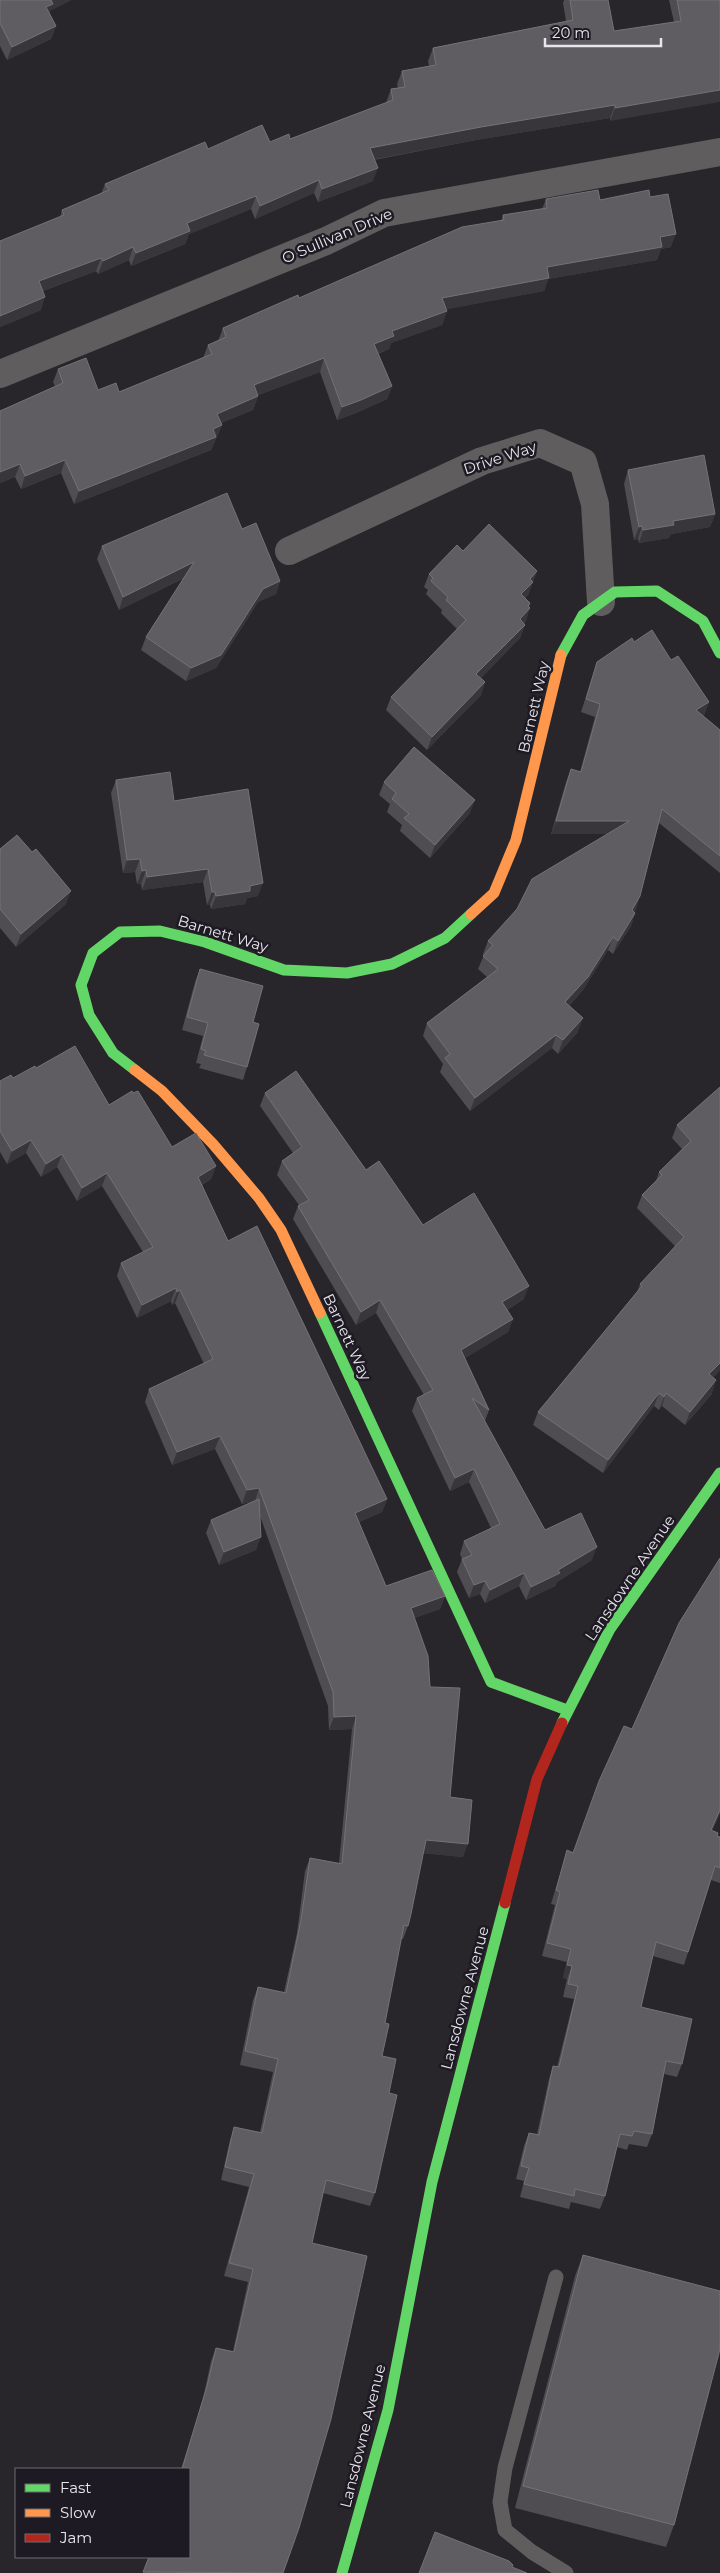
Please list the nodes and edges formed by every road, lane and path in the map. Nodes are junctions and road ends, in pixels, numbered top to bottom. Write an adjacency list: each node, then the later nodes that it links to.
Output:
1 (720, 152): 2 (street, O Sullivan Drive)
2 (0, 374)
3 (289, 551): 4 (street, Drive Way)
4 (601, 602): 5 (street, Barnett Way); 7 (street, Barnett Way)
5 (720, 652)
6 (720, 1473): 7 (street, Lansdowne Avenue)
7 (567, 1710): 9 (street, Lansdowne Avenue)
8 (556, 2277): 10 (lane)
9 (342, 2573)
10 (566, 2573)

